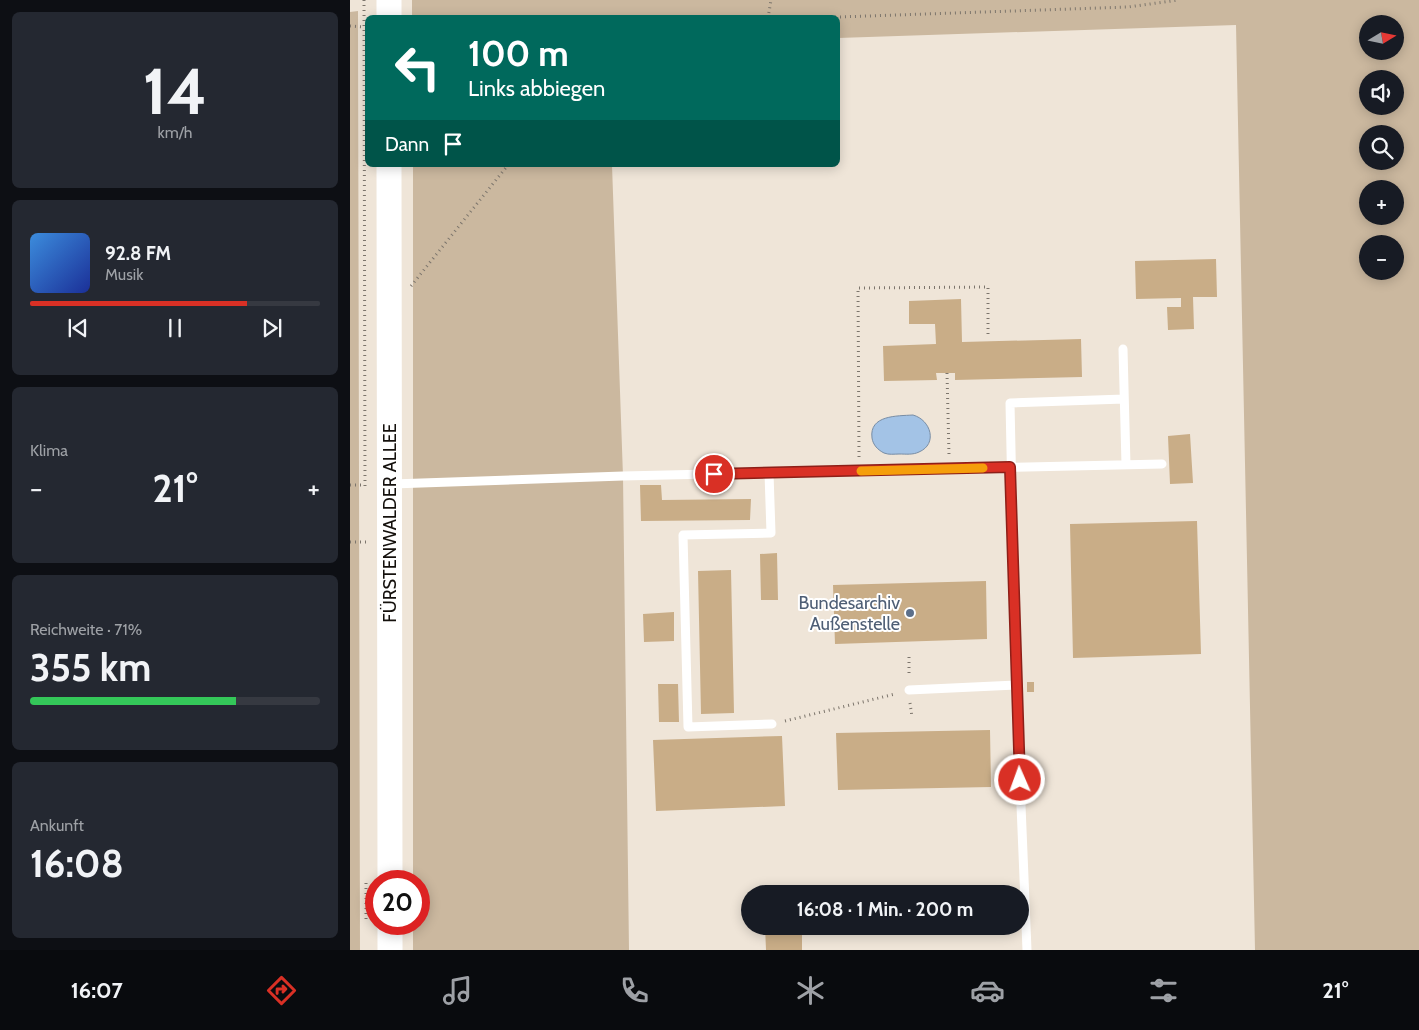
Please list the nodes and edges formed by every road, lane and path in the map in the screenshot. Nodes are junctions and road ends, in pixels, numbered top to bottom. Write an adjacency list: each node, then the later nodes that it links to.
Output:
1 (389, 0): 4 (main road)
2 (771, 0): 5 (path)
3 (1179, 0): 6 (path)
4 (389, 15)
5 (768, 15)
6 (840, 17)
7 (350, 26): 8 (path)
8 (364, 27)
9 (389, 167): 22 (main road, FÜRSTENWALDER ALLEE)
10 (506, 167): 11 (path)
11 (406, 292)
12 (988, 335): 20 (path)
13 (1123, 349): 15 (lane)
14 (947, 373): 19 (path)
15 (1124, 399): 17 (lane); 18 (lane)
16 (1162, 464): 17 (lane)
17 (1126, 465): 18 (lane)
18 (1010, 467): 19 (lane); 25 (lane)
19 (949, 468): 20 (lane)
20 (859, 471): 21 (lane)
21 (769, 473): 22 (lane); 27 (lane)
22 (390, 484): 28 (main road, FÜRSTENWALDER ALLEE)
23 (350, 542): 24 (path)
24 (366, 542)
25 (1016, 685): 26 (lane); 31 (lane)
26 (909, 690): 27 (path)
27 (772, 724)
28 (390, 870)
29 (390, 935): 30 (main road)
30 (390, 950)
31 (1027, 950)

